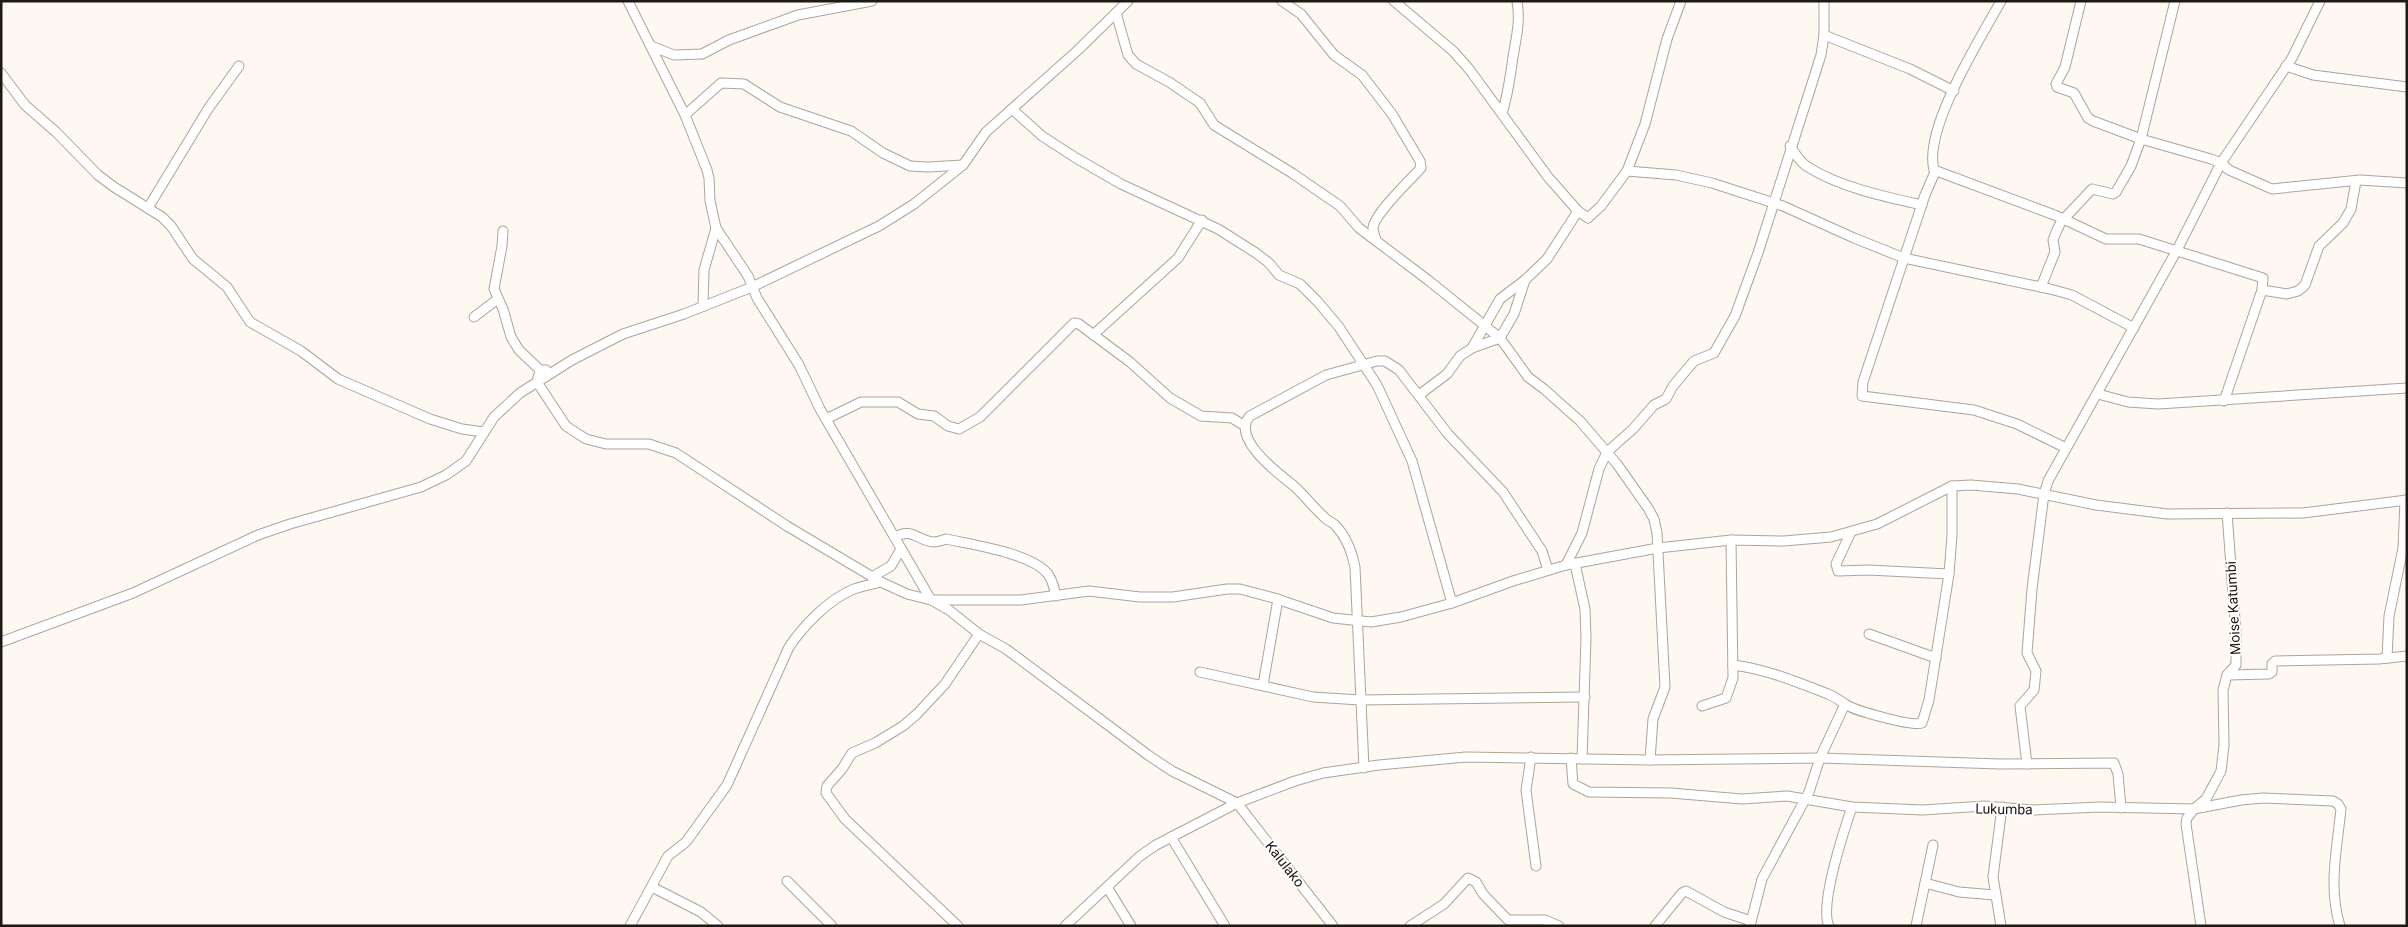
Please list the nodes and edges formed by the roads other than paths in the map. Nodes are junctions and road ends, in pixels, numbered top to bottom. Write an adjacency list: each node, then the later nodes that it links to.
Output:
1 (628, 1): 15 (street)
2 (872, 1): 15 (street)
3 (1128, 1): 13 (street)
4 (1282, 1): 40 (street)
5 (1394, 1): 22 (street)
6 (1517, 1): 22 (street)
7 (1681, 1): 28 (street)
8 (1824, 1): 14 (street)
9 (2001, 1): 20 (street)
10 (2081, 1): 24 (street)
11 (2175, 1): 24 (street)
12 (2320, 1): 17 (street)
13 (1116, 12): 21 (street); 40 (street)
14 (1824, 35): 20 (street); 25 (street)
15 (651, 46): 23 (street)
16 (239, 66): 34 (street)
17 (2286, 66): 19 (street); 26 (street)
18 (1, 73): 34 (street)
19 (2407, 87)
20 (1954, 91): 29 (street)
21 (1012, 109): 27 (street); 36 (street)
22 (1502, 114): 35 (street)
23 (685, 115): 27 (street); 38 (street)
24 (2141, 139): 26 (street); 37 (street)
25 (1790, 146): 32 (street); 33 (street)
26 (2221, 163): 30 (street); 41 (street)
27 (963, 165): 44 (street)
28 (1627, 171): 32 (street); 35 (street)
29 (1935, 172): 33 (street); 37 (street)
30 (2356, 181): 31 (street); 46 (street)
31 (2407, 183)
32 (1773, 202): 42 (street); 67 (street)
33 (1922, 204): 42 (street)
34 (148, 208): 65 (street)
35 (1578, 211): 43 (street)
36 (1202, 220): 52 (street); 55 (street)
37 (2065, 220): 41 (street); 45 (street)
38 (716, 228): 44 (street); 48 (street)
39 (503, 231): 47 (street)
40 (1376, 240): 50 (street)
41 (2177, 250): 46 (street); 51 (street)
42 (1904, 258): 45 (street); 66 (street)
43 (1525, 280): 50 (street); 53 (street)
44 (752, 287): 48 (street); 63 (street)
45 (2041, 287): 51 (street)
46 (2262, 290): 62 (street)
47 (496, 299): 49 (street); 56 (street)
48 (702, 306): 57 (street)
49 (474, 317)
50 (1484, 326): 53 (street); 54 (street)
51 (2134, 328): 60 (street)
52 (1093, 335): 63 (street); 64 (street)
53 (1500, 338): 54 (street); 67 (street)
54 (1472, 348): 61 (street)
55 (1365, 365): 61 (street); 64 (street); 85 (street)
56 (540, 370): 57 (street); 58 (street)
57 (553, 371): 58 (street)
58 (537, 382): 65 (street); 80 (street)
59 (2407, 388): 62 (street)
60 (2098, 394): 62 (street); 66 (street)
61 (1419, 395): 78 (street)
62 (2224, 401)
63 (826, 419): 73 (street)
64 (1245, 426): 86 (street)
65 (484, 432): 89 (street)
66 (2066, 448): 69 (street)
67 (1607, 452): 75 (street); 77 (street)
68 (1952, 486): 69 (street); 72 (street); 79 (street)
69 (2044, 494): 71 (street); 106 (street)
70 (2406, 500): 71 (street); 92 (street)
71 (2227, 513): 95 (street, Moise Katumbi)
72 (1851, 532): 74 (street); 79 (street)
73 (895, 538): 76 (street); 82 (street)
74 (1732, 540): 75 (street); 93 (street)
75 (1658, 548): 77 (street); 105 (street)
76 (902, 549): 80 (street); 84 (street)
77 (1571, 564): 78 (street); 97 (street)
78 (1548, 570): 85 (street)
79 (1949, 574): 91 (street)
80 (872, 577): 81 (street)
81 (881, 582): 84 (street); 119 (street)
82 (1056, 596): 83 (street); 84 (street)
83 (1278, 599): 86 (street); 96 (street)
84 (931, 600): 87 (street)
85 (1452, 603): 86 (street)
86 (1357, 622): 98 (street)
87 (979, 634): 109 (street); 126 (street)
88 (1869, 634): 91 (street)
89 (1, 642)
90 (2407, 656): 92 (street)
91 (1936, 658): 99 (street)
92 (2387, 658): 95 (street)
93 (1733, 666): 99 (street); 100 (street)
94 (1200, 672): 96 (street)
95 (2227, 675): 113 (street, Moise Katumbi)
96 (1263, 686): 98 (street)
97 (1585, 697): 98 (street); 104 (street)
98 (1360, 700): 107 (street)
99 (1845, 704): 103 (street)
100 (1702, 706)
101 (1531, 757): 102 (street); 107 (street); 116 (street)
102 (1571, 758): 104 (street); 108 (street, Lukumba)
103 (1820, 758): 105 (street); 106 (street); 108 (street)
104 (1582, 759): 105 (street)
105 (1650, 760)
106 (2028, 764): 112 (street)
107 (1364, 768): 109 (street)
108 (1805, 799): 111 (street, Lukumba); 122 (street)
109 (1237, 804): 114 (street); 130 (street, Kalulako)
110 (2002, 807): 111 (street, Lukumba); 112 (street, Lukumba); 121 (street)
111 (1852, 808): 134 (street)
112 (2121, 808): 113 (street, Lukumba)
113 (2194, 809): 137 (street, Moise Katumbi); 138 (street, Lukumba)
114 (1171, 837): 120 (street); 129 (street)
115 (1933, 845): 118 (street)
116 (1536, 866)
117 (787, 881): 125 (street)
118 (1925, 883): 121 (street); 135 (street)
119 (652, 887): 123 (street); 124 (street)
120 (1107, 887): 127 (street); 128 (street)
121 (1995, 896): 136 (street)
122 (1751, 923): 133 (street)
123 (630, 926)
124 (718, 926)
125 (832, 926)
126 (958, 926)
127 (1065, 926)
128 (1131, 926)
129 (1225, 926)
130 (1333, 926)
131 (1410, 926): 132 (street)
132 (1559, 926)
133 (1655, 926)
134 (1829, 926)
135 (1916, 926)
136 (2002, 926)
137 (2201, 926)
138 (2340, 926)

